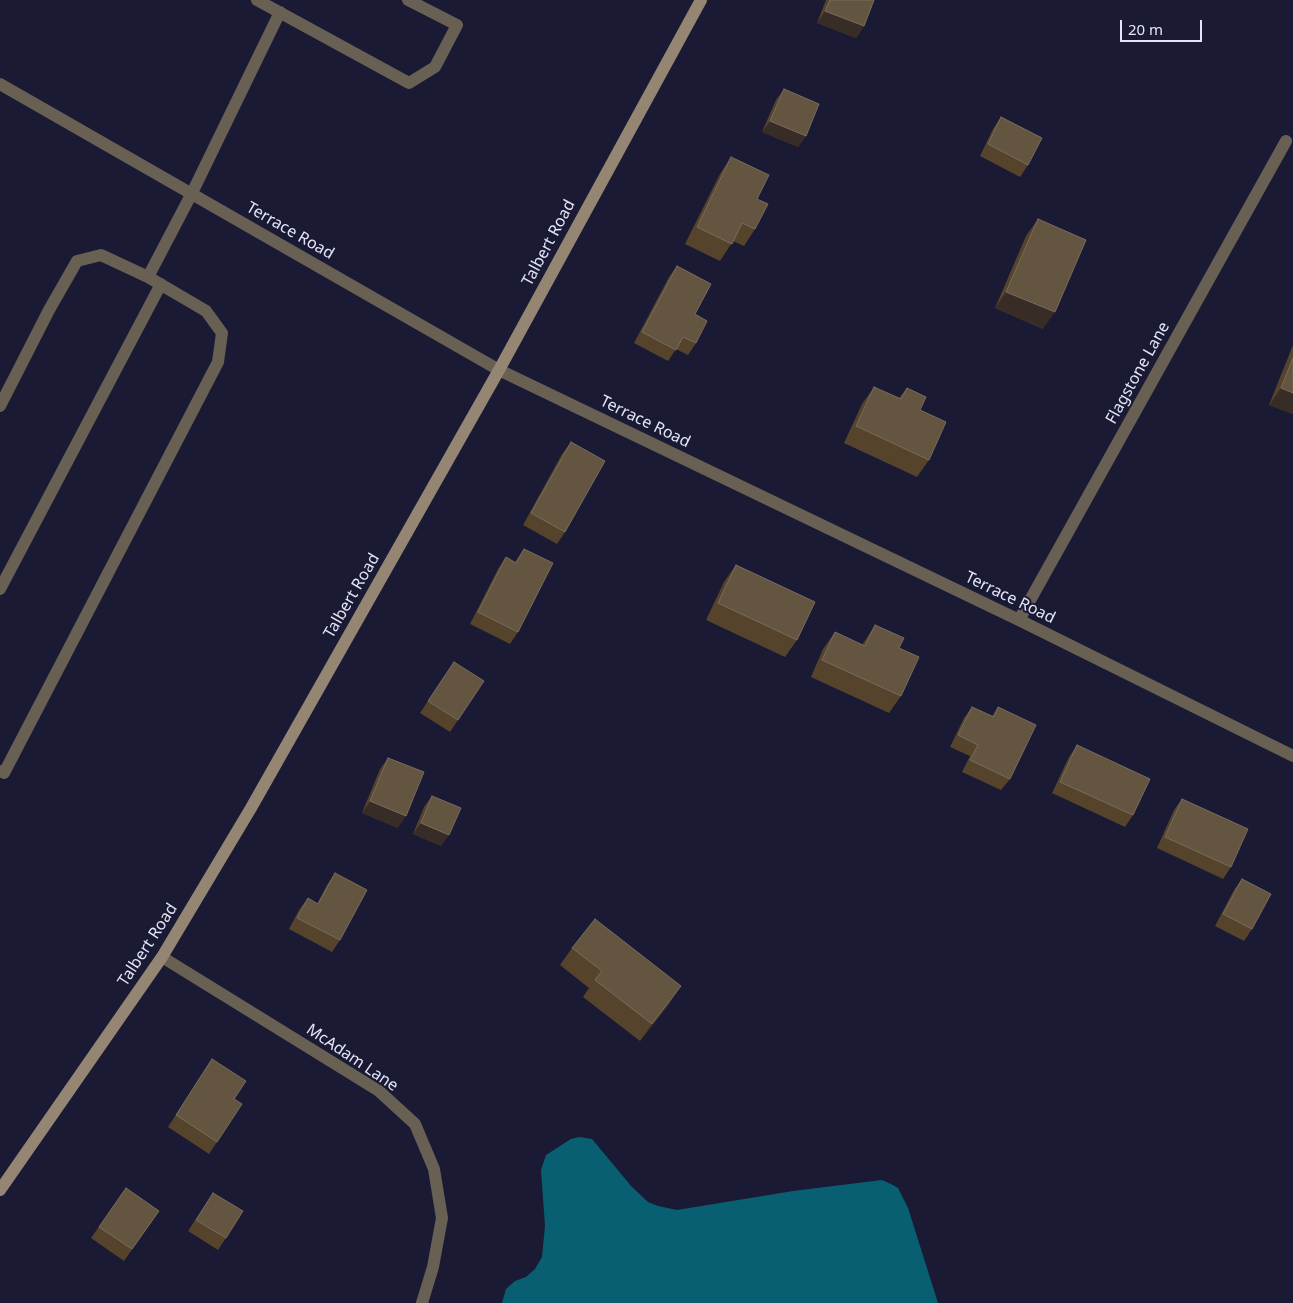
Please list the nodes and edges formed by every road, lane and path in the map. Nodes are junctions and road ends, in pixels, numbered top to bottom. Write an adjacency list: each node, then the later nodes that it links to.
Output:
1 (257, 0): 4 (street)
2 (408, 0): 4 (street)
3 (701, 0): 10 (street, Talbert Road)
4 (280, 12): 7 (street)
5 (0, 84): 7 (street, Terrace Road)
6 (1286, 141): 13 (street, Flagstone Lane)
7 (192, 193): 8 (street); 10 (street, Terrace Road)
8 (148, 277): 9 (street); 11 (street)
9 (161, 284): 12 (street); 15 (street)
10 (498, 370): 13 (street, Terrace Road); 16 (street, Talbert Road)
11 (0, 406)
12 (0, 589)
13 (1019, 620): 14 (street, Terrace Road)
14 (1293, 756)
15 (0, 771)
16 (162, 956): 17 (street, Talbert Road); 18 (street, McAdam Lane)
17 (0, 1190)
18 (422, 1303)

